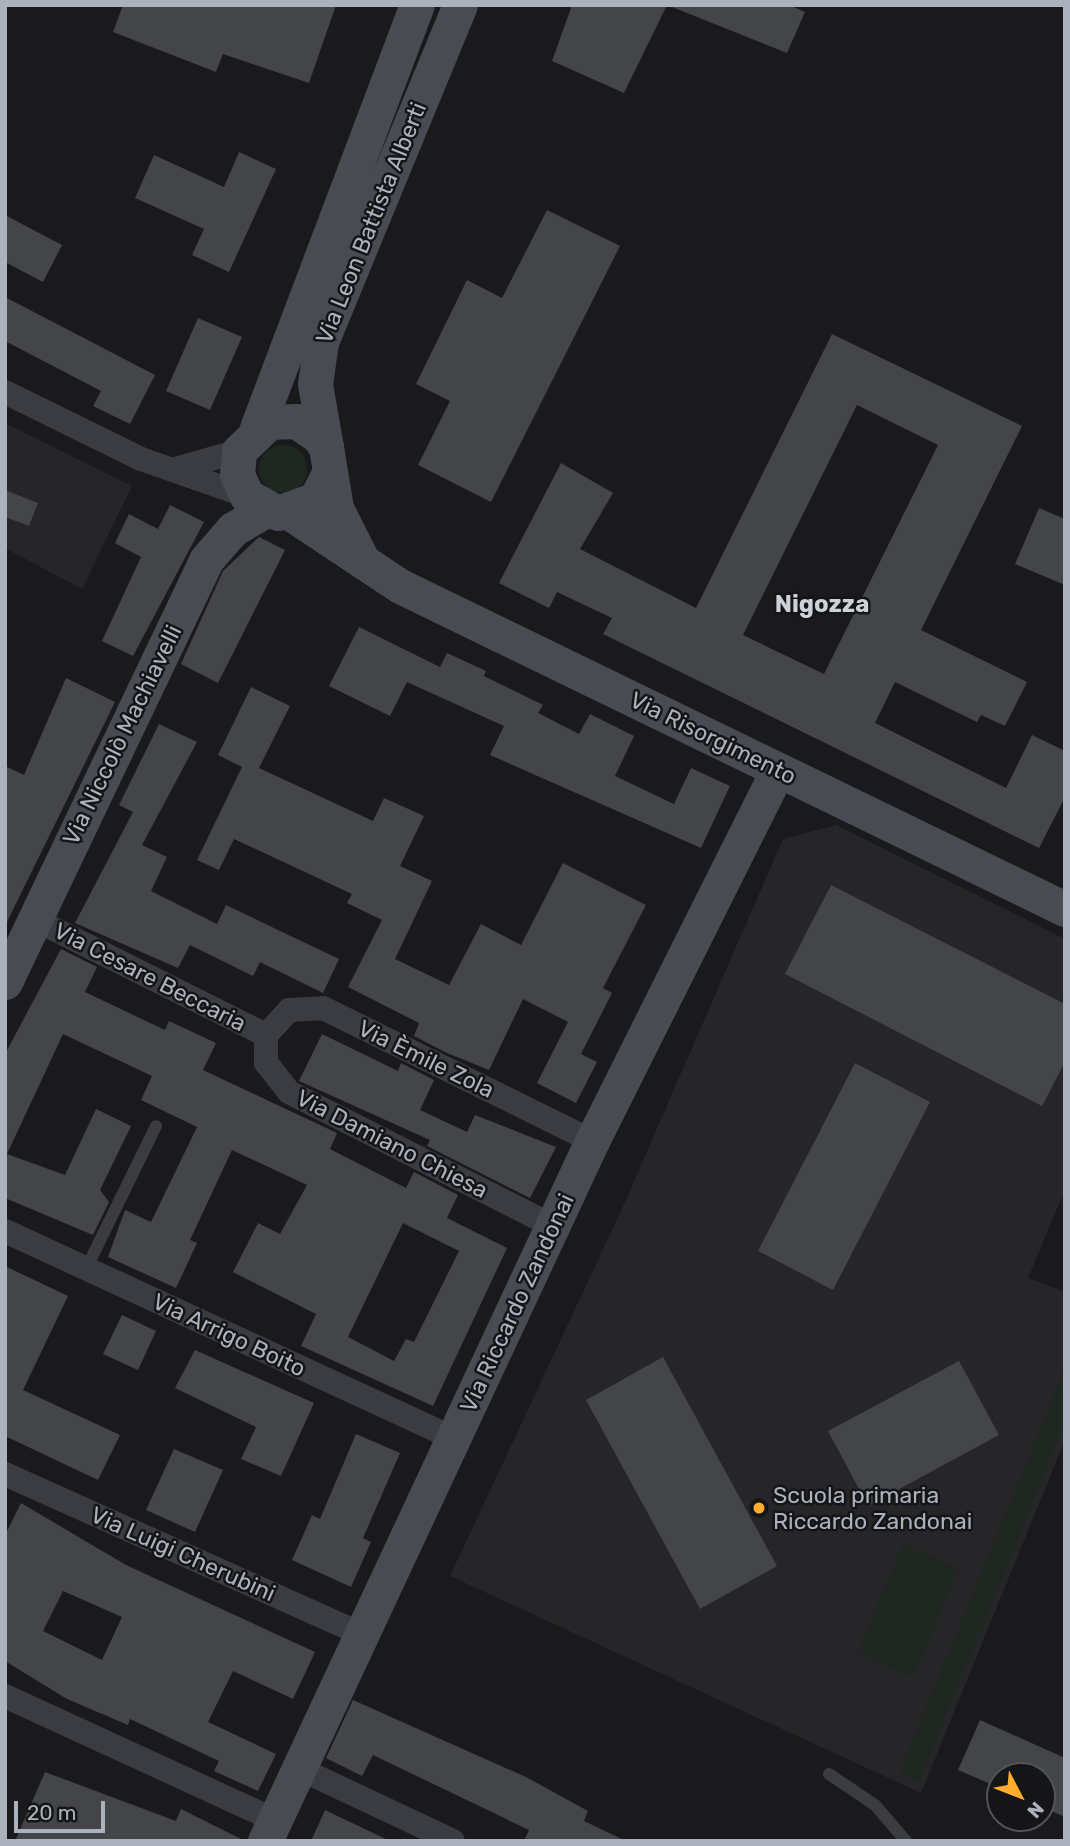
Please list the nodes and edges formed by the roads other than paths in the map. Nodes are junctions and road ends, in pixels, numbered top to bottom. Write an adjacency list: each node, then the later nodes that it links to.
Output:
1 (417, 5): 4 (street, Via Leon Battista Alberti)
2 (460, 5): 5 (street, Via Leon Battista Alberti)
3 (5, 392): 6 (street, Via Risorgimento)
4 (248, 440): 5 (street); 6 (street); 7 (street)
5 (328, 460): 7 (street); 8 (street)
6 (175, 469): 7 (street, Via Risorgimento)
7 (268, 506): 8 (street, Via Risorgimento); 11 (street, Via Niccolò Machiavelli)
8 (364, 563): 9 (street, Via Risorgimento)
9 (778, 769): 10 (street, Via Risorgimento); 15 (street, Via Riccardo Zandonai)
10 (1065, 909)
11 (34, 919): 12 (street, Via Niccolò Machiavelli); 13 (street, Via Cesare Beccaria)
12 (5, 982)
13 (266, 1035): 15 (street, Via Èmile Zola); 16 (street, Via Damiano Chiesa)
14 (156, 1126): 18 (lane)
15 (592, 1141): 16 (street, Via Riccardo Zandonai)
16 (553, 1226): 19 (street, Via Riccardo Zandonai)
17 (5, 1231): 18 (street, Via Arrigo Boito)
18 (86, 1269): 19 (street, Via Arrigo Boito)
19 (453, 1438): 21 (street, Via Riccardo Zandonai)
20 (5, 1474): 21 (street, Via Luigi Cherubini)
21 (361, 1634): 23 (street, Via Riccardo Zandonai)
22 (5, 1696): 25 (street)
23 (298, 1768): 25 (street, Via Riccardo Zandonai); 26 (street)
24 (830, 1774): 27 (lane)
25 (270, 1830)
26 (453, 1841)
27 (906, 1841)

